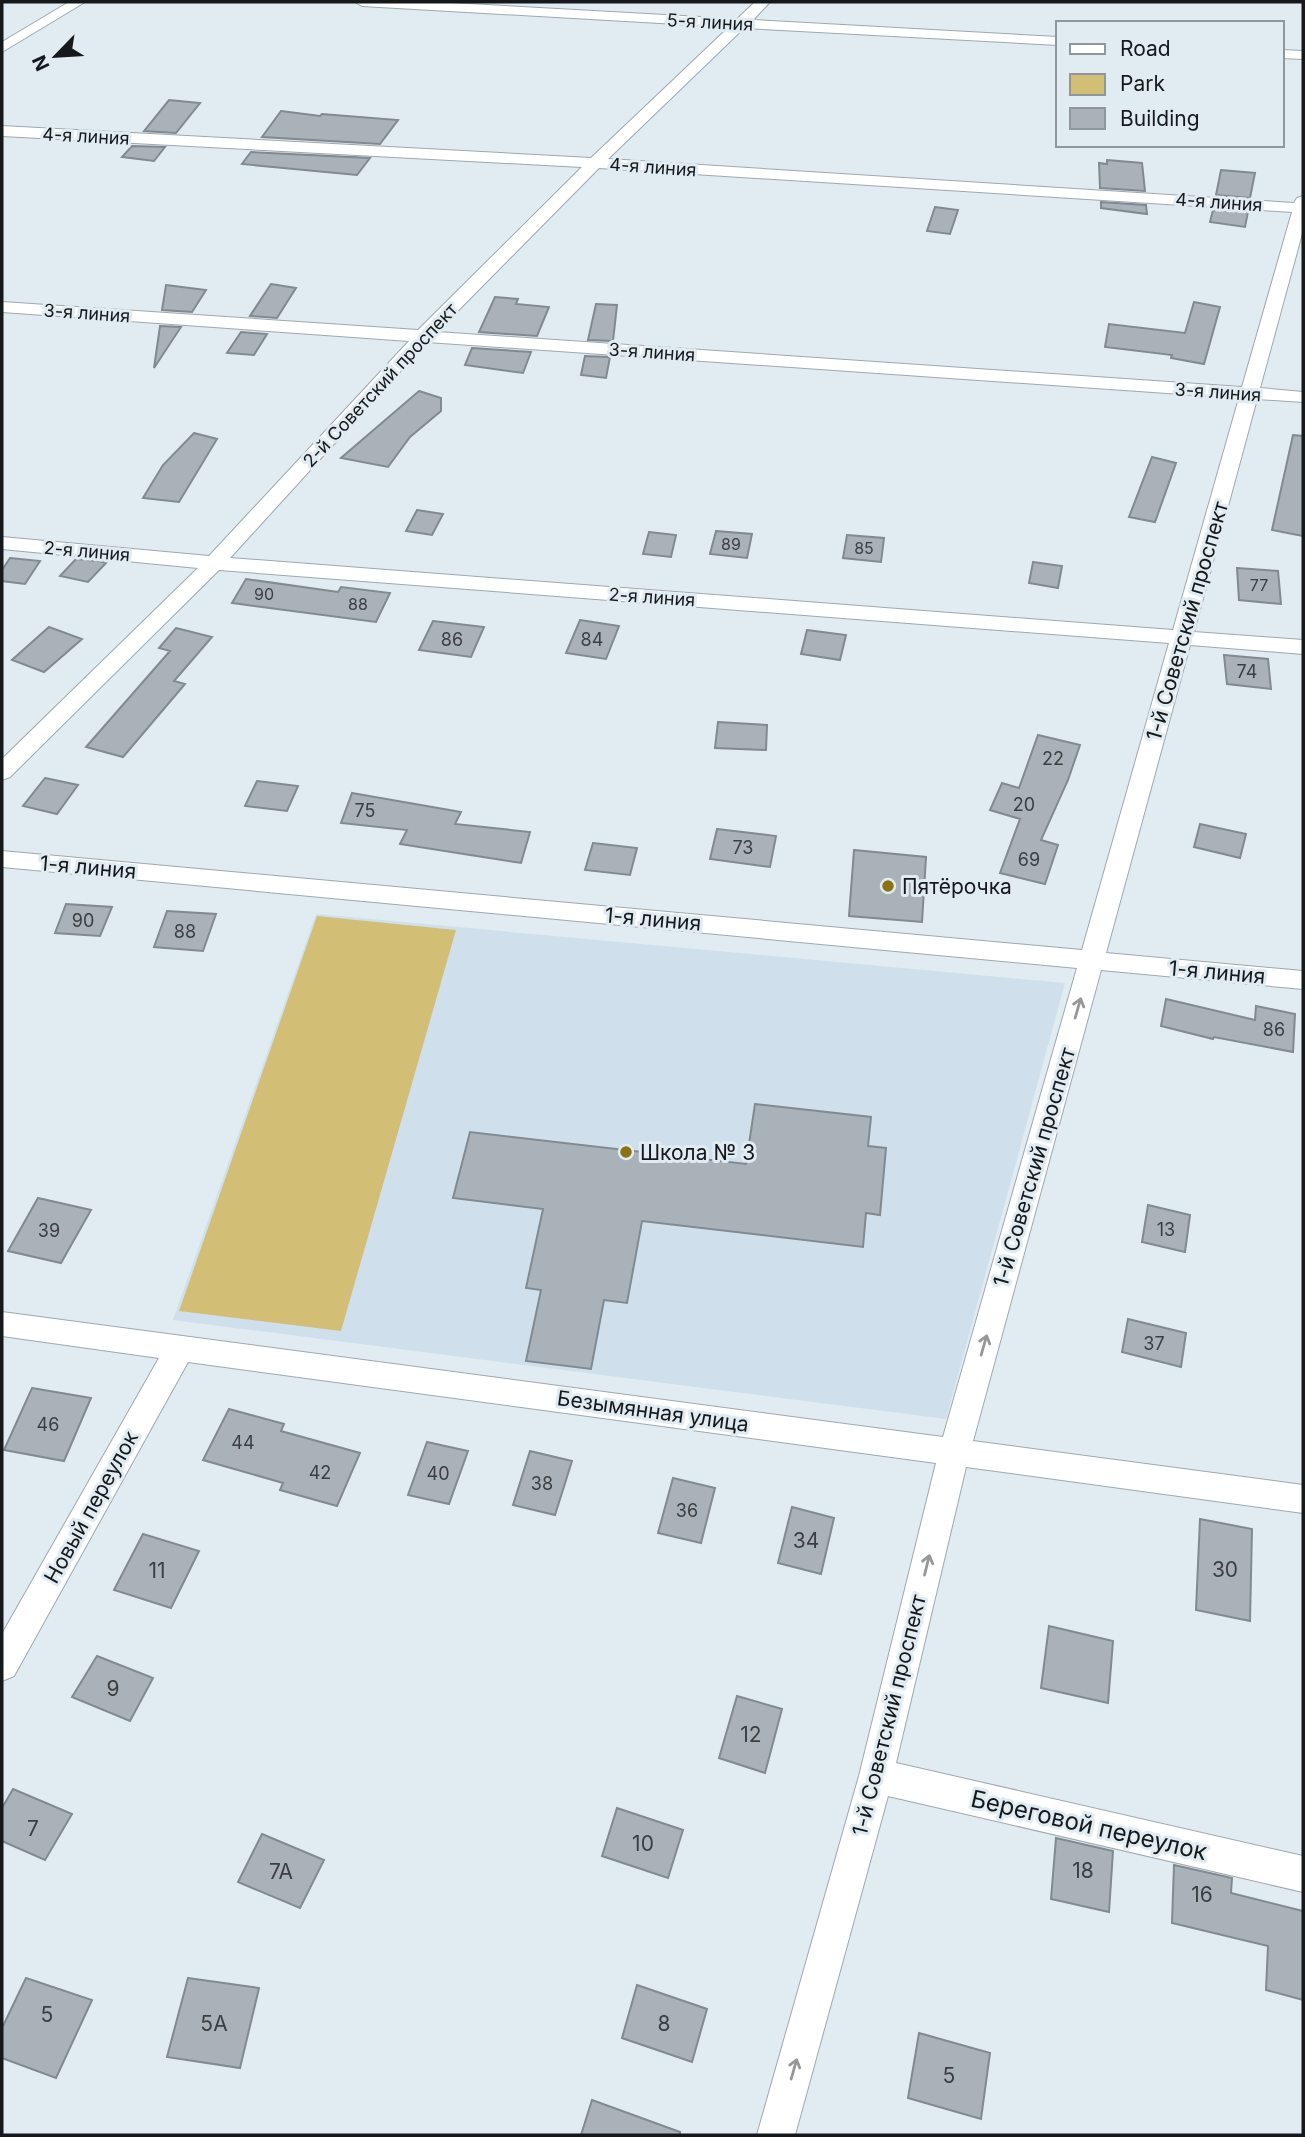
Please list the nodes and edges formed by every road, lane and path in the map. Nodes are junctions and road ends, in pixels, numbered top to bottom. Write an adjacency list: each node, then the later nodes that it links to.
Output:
1 (78, 2): 6 (street)
2 (362, 2): 4 (street, 5-я линия)
3 (763, 2): 4 (street, 2-й Советский проспект)
4 (742, 23): 5 (street, 5-я линия); 10 (street, 2-й Советский проспект)
5 (1056, 41)
6 (2, 48)
7 (1284, 54): 8 (street)
8 (1303, 55)
9 (2, 131): 10 (street, 4-я линия)
10 (595, 163): 11 (street, 4-я линия); 13 (street, 2-й Советский проспект)
11 (1303, 205): 14 (street, 1-й Советский проспект)
12 (2, 307): 13 (street, 3-я линия)
13 (424, 337): 14 (street, 3-я линия); 17 (street, 2-й Советский проспект)
14 (1251, 394): 15 (street, 3-я линия); 18 (street, 1-й Советский проспект)
15 (1303, 397)
16 (2, 543): 17 (street, 2-я линия)
17 (214, 563): 18 (street, 2-я линия); 20 (street, 2-й Советский проспект)
18 (1182, 638): 19 (street, 2-я линия); 22 (street, 1-й Советский проспект)
19 (1303, 647)
20 (2, 772)
21 (2, 859): 22 (street, 1-я линия)
22 (1092, 960): 23 (street, 1-я линия); 26 (street, 1-й Советский проспект, one-way to 22)
23 (1303, 980)
24 (2, 1324): 25 (street, Безымянная улица)
25 (180, 1348): 26 (street, Безымянная улица); 28 (street, Новый переулок)
26 (955, 1450): 27 (street, Безымянная улица); 29 (street, 1-й Советский проспект, one-way to 26)
27 (1303, 1499)
28 (2, 1665)
29 (876, 1776): 30 (street, Береговой переулок); 31 (street, 1-й Советский проспект, one-way to 29)
30 (1303, 1874)
31 (776, 2135)

